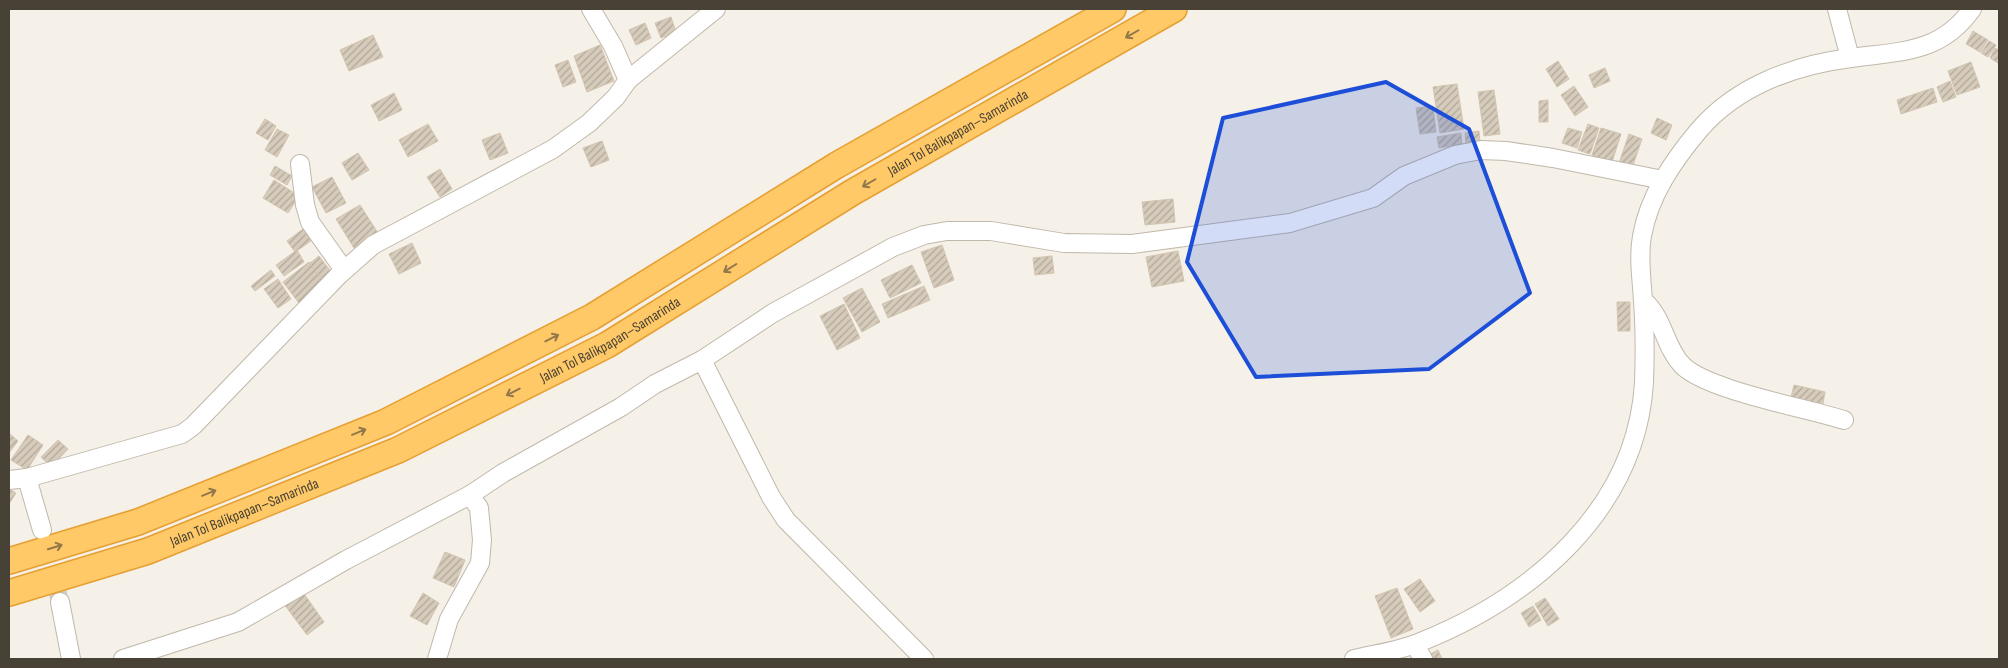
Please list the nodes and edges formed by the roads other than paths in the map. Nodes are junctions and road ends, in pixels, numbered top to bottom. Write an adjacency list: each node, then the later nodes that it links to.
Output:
1 (591, 9): 8 (street)
2 (716, 9): 8 (street)
3 (1113, 9): 19 (highway, Jalan Tol Balikpapan–Samarinda, one-way to 3)
4 (1174, 9): 20 (highway, Jalan Tol Balikpapan–Samarinda, one-way to 20)
5 (1837, 9): 7 (street)
6 (1972, 9): 7 (street)
7 (1850, 58): 10 (street)
8 (628, 80): 11 (street)
9 (300, 164): 11 (street)
10 (1663, 180): 12 (street); 13 (street)
11 (344, 270): 15 (street)
12 (1643, 300): 14 (street); 22 (street)
13 (702, 360): 17 (street); 26 (street)
14 (1844, 420)
15 (26, 478): 16 (street); 18 (street)
16 (9, 480)
17 (470, 495): 24 (street); 25 (street)
18 (42, 530)
19 (9, 561)
20 (9, 593)
21 (60, 602): 23 (street)
22 (1419, 652): 27 (street)
23 (72, 659)
24 (123, 659)
25 (437, 659)
26 (924, 659)
27 (1354, 659)

